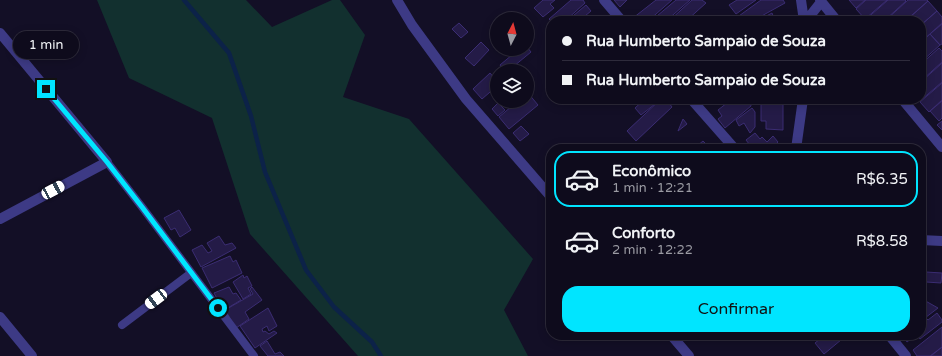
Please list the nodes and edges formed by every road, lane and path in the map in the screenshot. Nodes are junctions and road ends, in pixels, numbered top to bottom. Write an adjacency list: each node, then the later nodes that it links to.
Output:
1 (397, 0): 17 (street)
2 (604, 0): 5 (street)
3 (801, 0): 6 (street)
4 (821, 1): 7 (street); 8 (street)
5 (618, 16)
6 (804, 16)
7 (809, 16)
8 (833, 16)
9 (0, 33): 16 (street)
10 (695, 104): 13 (street)
11 (802, 104): 14 (street)
12 (906, 104): 15 (street)
13 (731, 144)
14 (797, 144)
15 (942, 147)
16 (107, 162): 18 (street); 21 (lane)
17 (546, 191)
18 (0, 219)
19 (926, 240): 20 (street)
20 (942, 241)
21 (191, 273): 23 (lane); 27 (lane)
22 (0, 318): 26 (street)
23 (122, 325)
24 (675, 340): 28 (street)
25 (893, 340): 29 (street)
26 (32, 356)
27 (254, 356)
28 (689, 356)
29 (906, 356)

